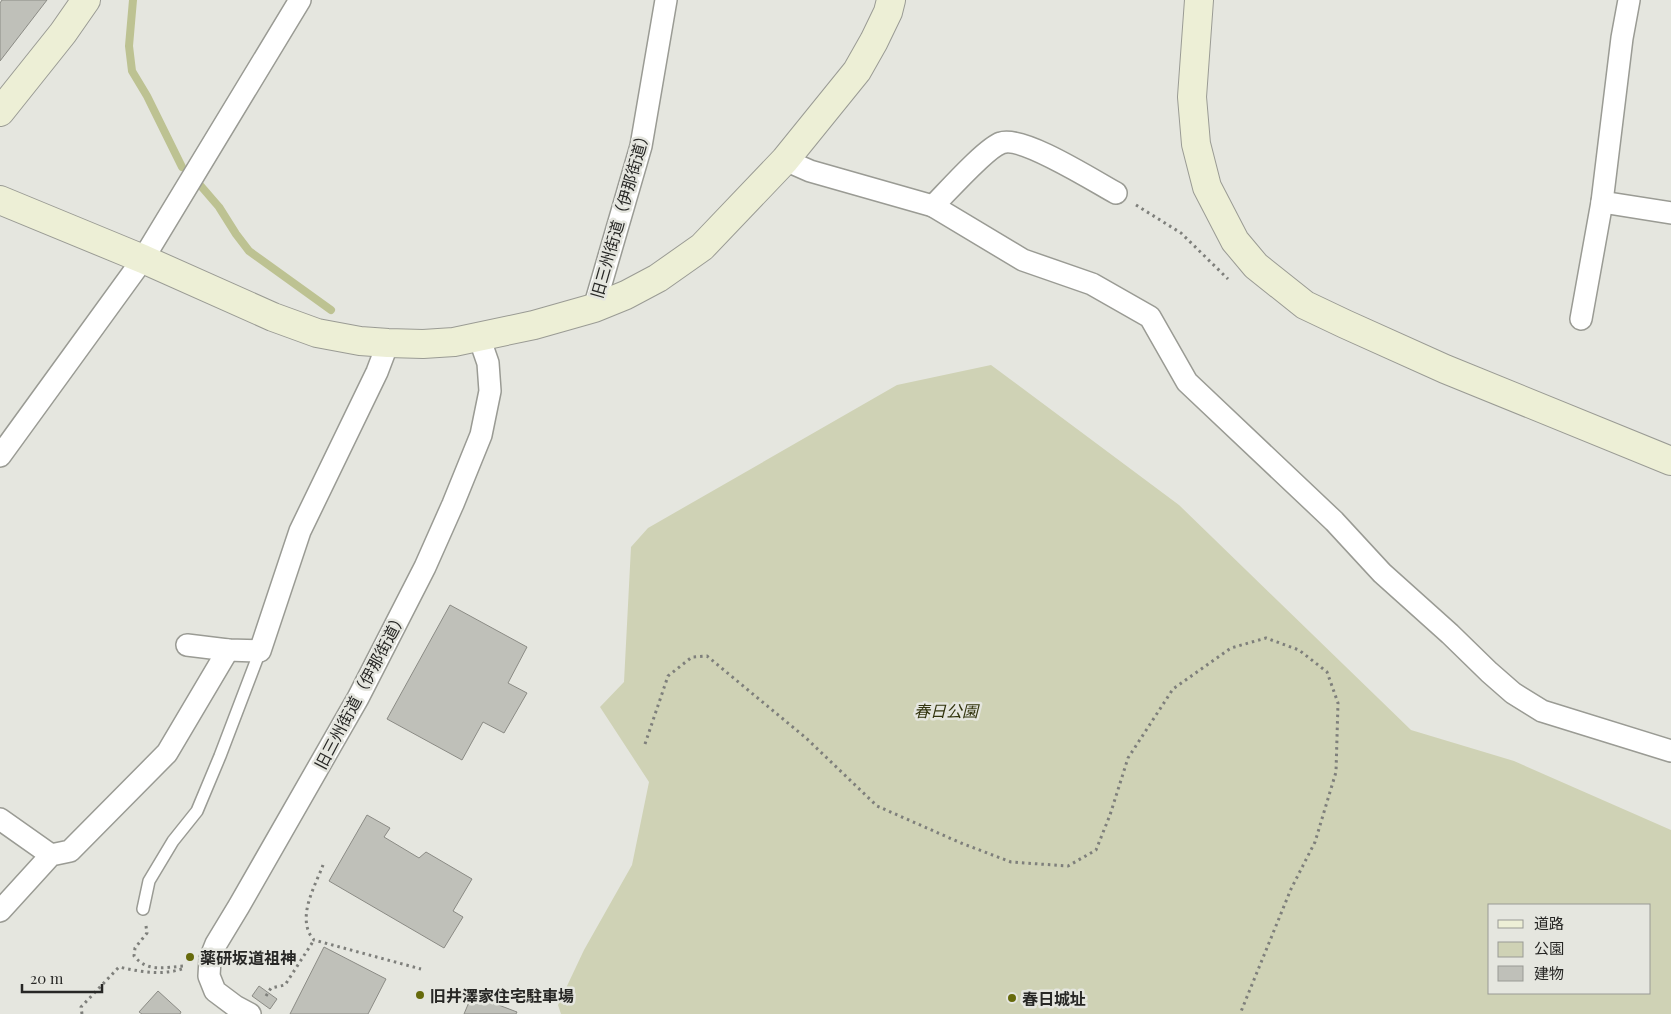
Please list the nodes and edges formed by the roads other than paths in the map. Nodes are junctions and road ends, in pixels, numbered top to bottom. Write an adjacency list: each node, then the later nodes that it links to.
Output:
1 (86, 0): 7 (street)
2 (300, 0): 14 (street)
3 (666, 0): 15 (street, 旧三州街道（伊那街道）)
4 (892, 0): 8 (street)
5 (1199, 0): 20 (street)
6 (1629, 0): 11 (street)
7 (0, 112)
8 (785, 160): 12 (street); 15 (street)
9 (1116, 193): 12 (street)
10 (0, 200): 14 (street)
11 (1602, 202): 13 (street); 16 (street)
12 (933, 206): 24 (street)
13 (1671, 213)
14 (143, 259): 18 (street); 19 (street)
15 (594, 308): 17 (street)
16 (1581, 319)
17 (479, 337): 18 (street); 29 (street, 旧三州街道（伊那街道）)
18 (388, 343): 23 (street)
19 (0, 456)
20 (1671, 460)
21 (187, 645): 22 (street)
22 (228, 650): 23 (street); 26 (street)
23 (260, 651): 27 (lane)
24 (1671, 751)
25 (0, 818): 26 (street)
26 (51, 855): 28 (street)
27 (143, 909)
28 (0, 911)
29 (257, 1007)

